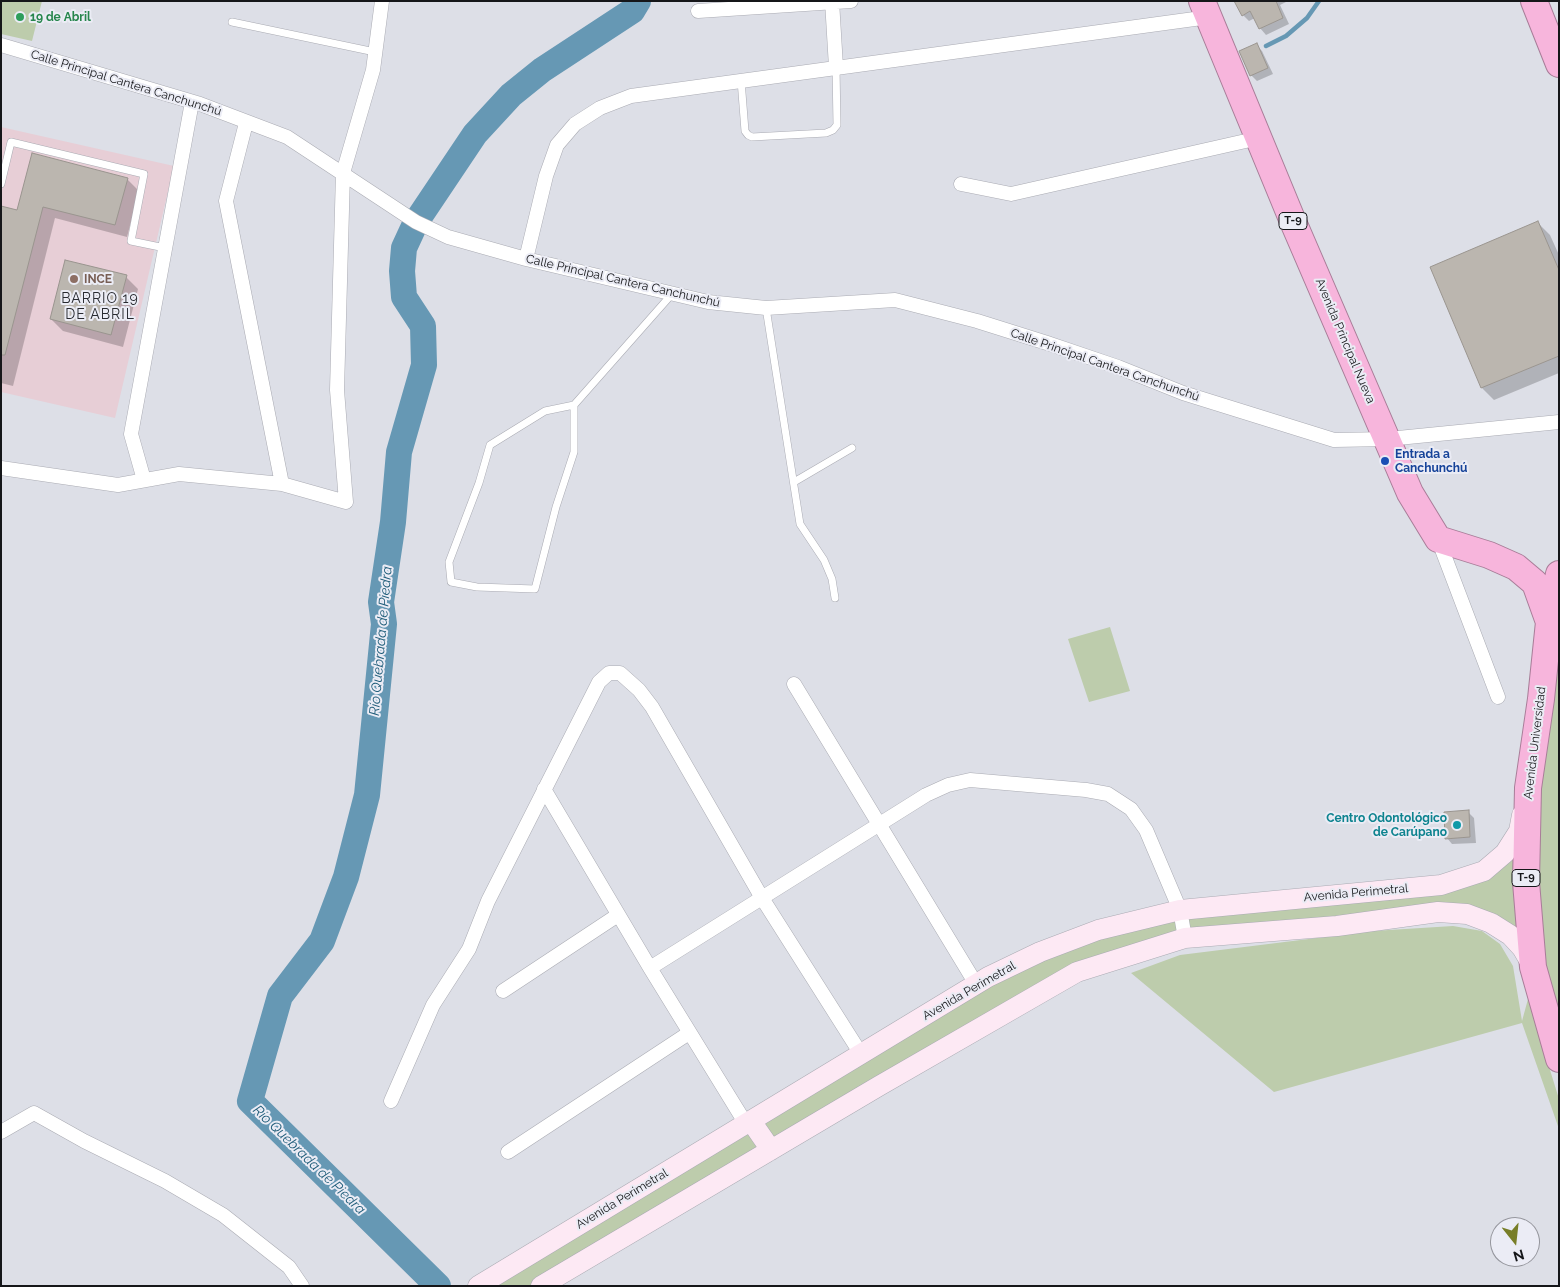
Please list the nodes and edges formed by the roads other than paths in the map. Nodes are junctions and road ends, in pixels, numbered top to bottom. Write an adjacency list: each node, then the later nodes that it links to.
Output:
1 (382, 1): 9 (street)
2 (851, 1): 4 (street)
3 (1534, 1): 10 (highway)
4 (832, 2): 6 (street); 11 (street)
5 (1206, 9): 11 (street); 15 (highway, Avenida Principal Nueva / T-9)
6 (698, 11)
7 (232, 22): 9 (lane)
8 (1, 45): 13 (street, Calle Principal Cantera Canchunchú)
9 (375, 52): 16 (street)
10 (1559, 64)
11 (836, 67): 12 (street); 12 (lane)
12 (741, 79): 20 (street)
13 (192, 102): 14 (street, Calle Principal Cantera Canchunchú); 19 (street)
14 (246, 123): 16 (street, Calle Principal Cantera Canchunchú); 30 (street)
15 (1259, 138): 18 (street); 25 (highway, Avenida Principal Nueva / T-9)
16 (343, 173): 20 (street, Calle Principal Cantera Canchunchú); 30 (street)
17 (1, 184): 19 (lane)
18 (961, 184)
19 (165, 248): 28 (street)
20 (526, 259): 21 (street, Calle Principal Cantera Canchunchú)
21 (672, 294): 22 (street, Calle Principal Cantera Canchunchú); 23 (lane)
22 (766, 308): 25 (street, Calle Principal Cantera Canchunchú); 29 (lane)
23 (574, 405): 23 (lane)
24 (1559, 422): 25 (street, Calle Principal Cantera Canchunchú)
25 (1388, 439): 31 (highway, Avenida Principal Nueva / T-9)
26 (852, 448): 29 (lane)
27 (1, 468): 28 (street)
28 (144, 480): 30 (street)
29 (794, 482): 33 (lane)
30 (282, 484)
31 (1438, 539): 34 (highway, T-9); 36 (street)
32 (1559, 574): 34 (highway, Avenida Universidad / T-9)
33 (834, 598)
34 (1549, 622): 37 (highway, Avenida Universidad / T-9)
35 (794, 684): 39 (street)
36 (1498, 697)
37 (1528, 788): 41 (main road, Avenida Perimetral); 44 (highway, Avenida Universidad / T-9)
38 (544, 789): 40 (street); 42 (street); 51 (street)
39 (880, 825): 40 (street); 41 (street); 46 (street)
40 (762, 898): 45 (street); 49 (street)
41 (1180, 910): 43 (street); 46 (main road, Avenida Perimetral)
42 (618, 915): 45 (street); 47 (street)
43 (1185, 938): 44 (main road); 54 (main road)
44 (1533, 967): 50 (highway, Avenida Universidad / T-9)
45 (650, 968): 48 (street)
46 (976, 984): 49 (main road, Avenida Perimetral)
47 (503, 991)
48 (689, 1033): 52 (street); 55 (street)
49 (861, 1054): 52 (main road, Avenida Perimetral)
50 (1559, 1059)
51 (391, 1101)
52 (749, 1123): 54 (main road); 57 (main road, Avenida Perimetral)
53 (1, 1132): 56 (street)
54 (770, 1150): 58 (main road)
55 (508, 1152)
56 (302, 1286)
57 (478, 1286)
58 (541, 1286)

